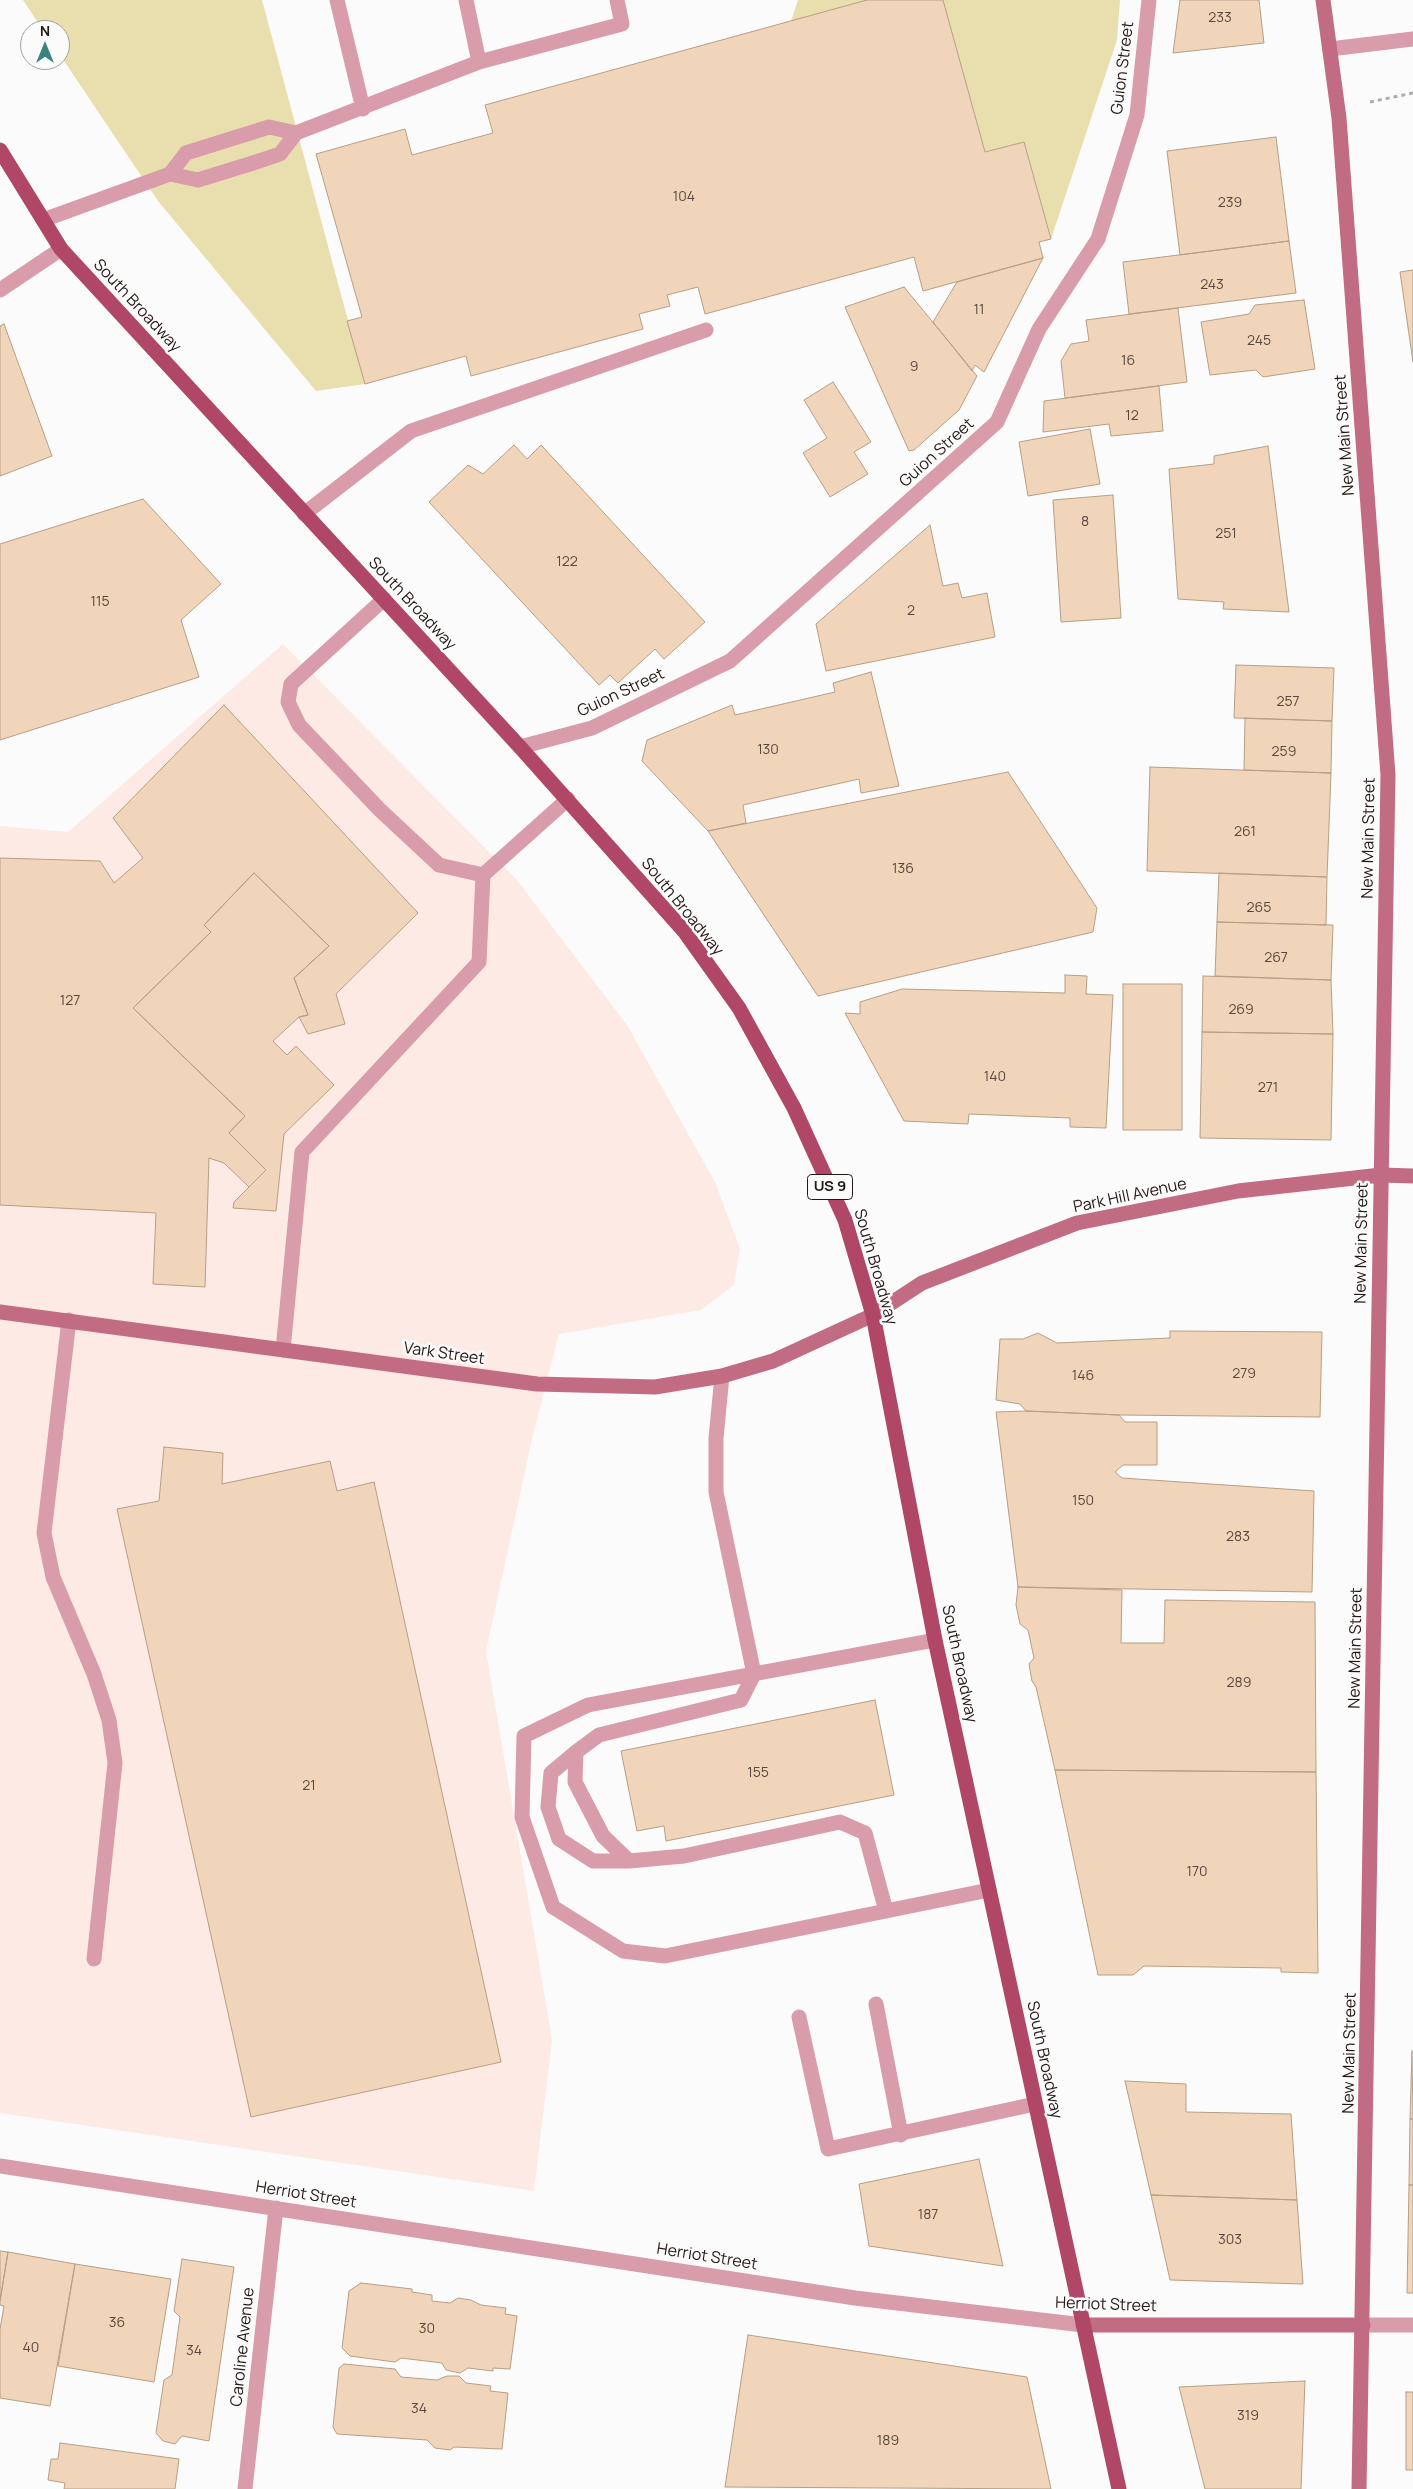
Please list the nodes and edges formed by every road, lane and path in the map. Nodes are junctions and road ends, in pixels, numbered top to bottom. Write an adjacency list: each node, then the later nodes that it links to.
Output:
1 (336, 0): 11 (street)
2 (466, 0): 8 (street)
3 (617, 0): 8 (street)
4 (1149, 0): 21 (street, Guion Street)
5 (1323, 0): 7 (street, New Main Street)
6 (1413, 38): 7 (street)
7 (1330, 49): 24 (street, New Main Street)
8 (479, 62): 11 (street)
9 (1413, 93): 10 (path)
10 (1370, 102)
11 (363, 108): 12 (street)
12 (296, 134): 14 (street); 14 (street)
13 (0, 150): 15 (main road, South Broadway / US 9)
14 (170, 174): 15 (street)
15 (43, 220): 16 (main road, South Broadway / US 9)
16 (61, 249): 17 (street); 19 (main road, South Broadway / US 9)
17 (0, 290)
18 (706, 330): 19 (street)
19 (304, 514): 20 (main road, South Broadway / US 9)
20 (384, 599): 21 (main road, South Broadway / US 9); 23 (street)
21 (520, 747): 22 (main road, South Broadway / US 9)
22 (568, 799): 23 (street); 27 (main road, South Broadway / US 9)
23 (483, 875): 29 (street)
24 (1381, 1175): 25 (street, Park Hill Avenue); 27 (street, Park Hill Avenue); 45 (street, New Main Street)
25 (1413, 1176)
26 (0, 1312): 28 (street, Vark Street)
27 (873, 1315): 30 (street, Vark Street); 31 (main road, South Broadway / US 9)
28 (69, 1320): 29 (street, Vark Street); 37 (street)
29 (283, 1350): 30 (street, Vark Street)
30 (722, 1376): 32 (street)
31 (935, 1640): 32 (street); 35 (main road, South Broadway / US 9)
32 (754, 1674): 33 (street); 36 (street)
33 (576, 1752): 34 (street); 34 (street)
34 (628, 1861): 36 (street)
35 (989, 1890): 36 (street); 40 (main road, South Broadway / US 9)
36 (886, 1911)
37 (94, 1959)
38 (876, 2004): 41 (street)
39 (799, 2017): 41 (street)
40 (1035, 2104): 41 (street); 44 (main road, South Broadway / US 9)
41 (901, 2135)
42 (0, 2166): 43 (street, Herriot Street)
43 (276, 2208): 44 (street, Herriot Street); 47 (street, Caroline Avenue)
44 (1084, 2325): 45 (street, Herriot Street); 48 (main road, South Broadway / US 9)
45 (1363, 2325): 46 (street, Herriot Street); 49 (street, New Main Street)
46 (1413, 2325)
47 (247, 2489)
48 (1119, 2489)
49 (1359, 2489)

